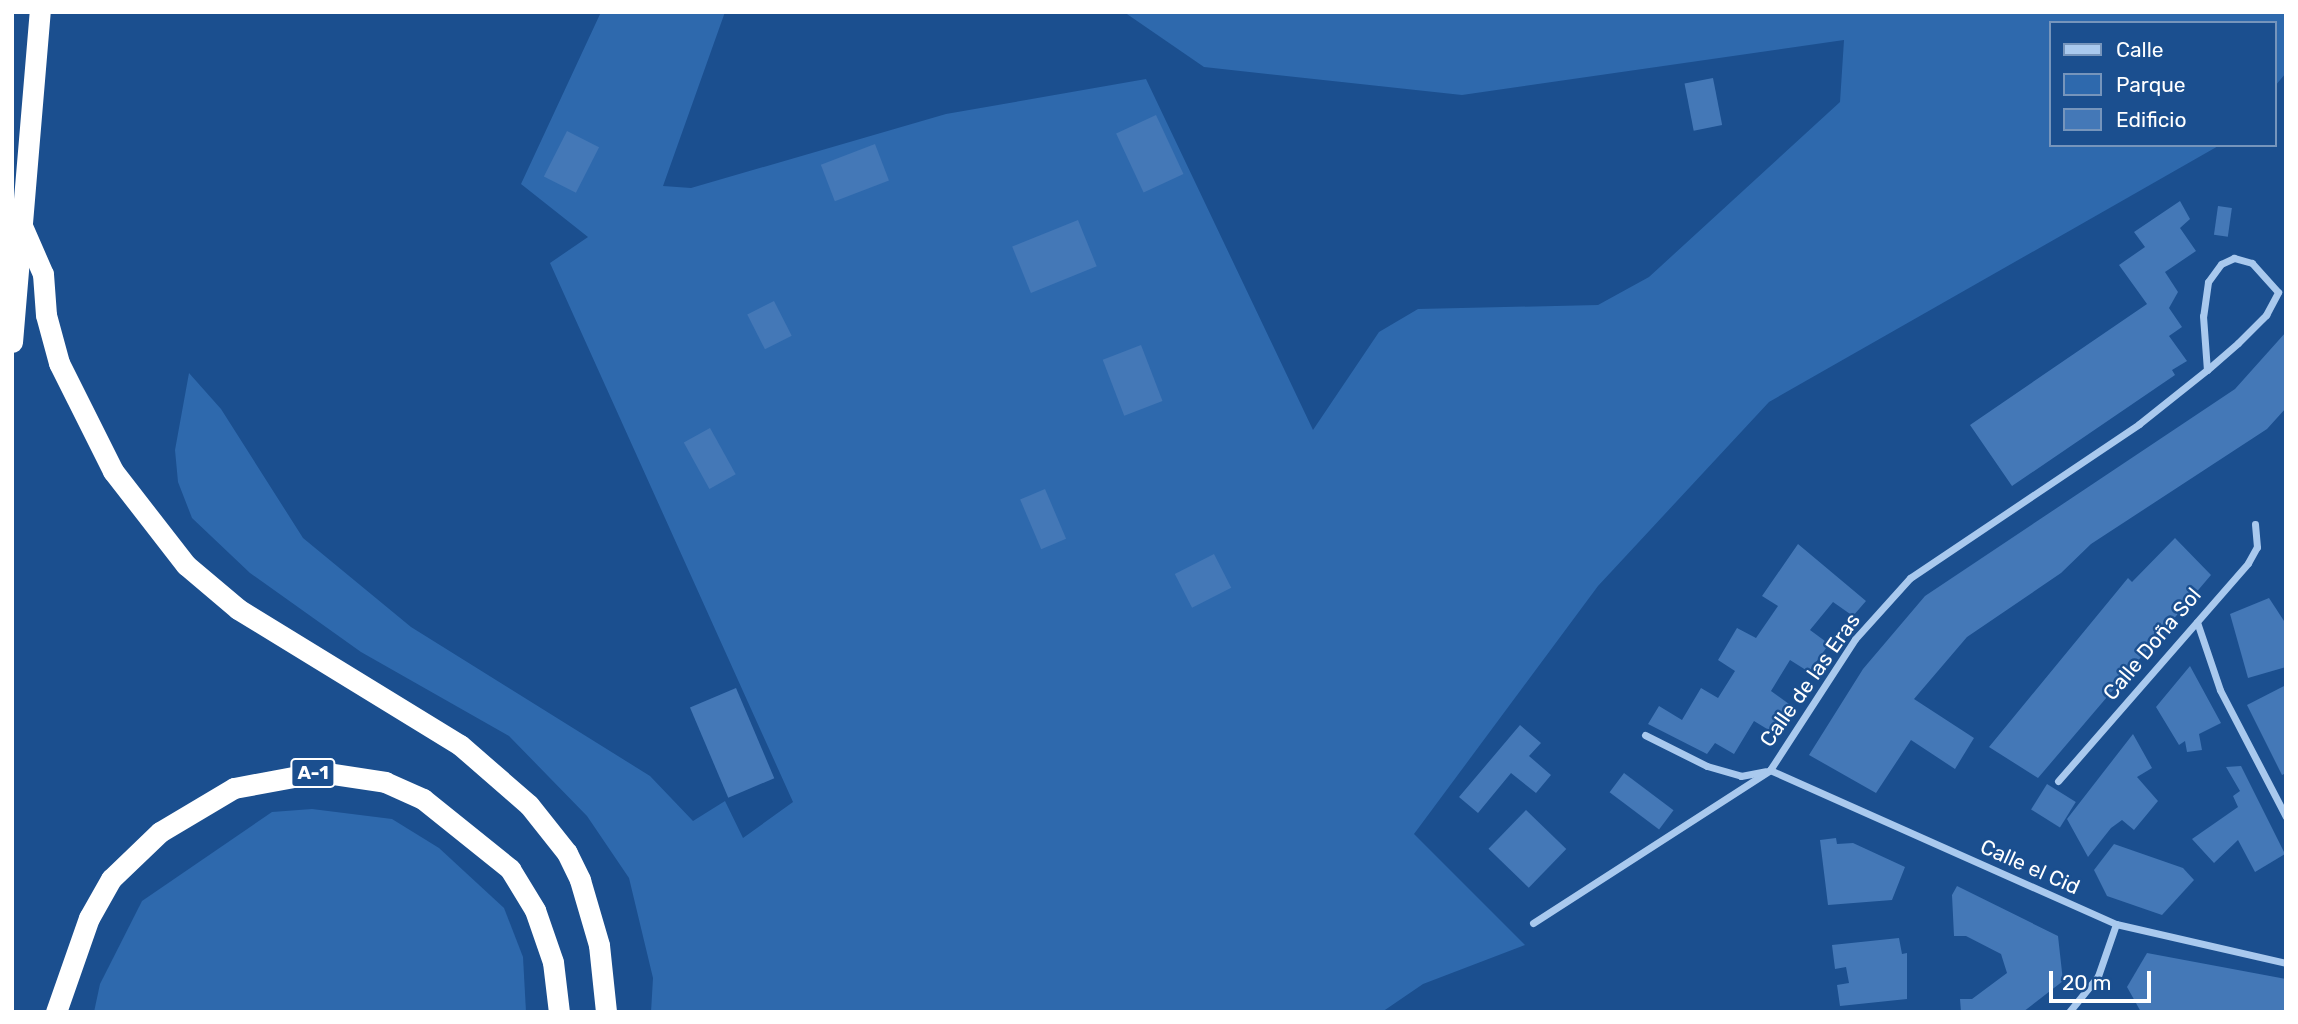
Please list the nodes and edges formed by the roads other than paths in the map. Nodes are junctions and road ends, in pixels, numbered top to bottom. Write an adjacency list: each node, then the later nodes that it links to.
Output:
1 (40, 12): 2 (highway)
2 (22, 226): 3 (highway); 16 (highway)
3 (12, 342)
4 (2207, 370): 4 (street, Calle de las Eras); 8 (street, Calle de las Eras)
5 (2255, 524): 6 (street, Calle Doña Sol)
6 (2197, 622): 9 (street, Calle Doña Sol); 10 (street)
7 (1645, 735): 8 (street)
8 (1770, 770): 11 (street, Calle de las Eras); 12 (street, Calle el Cid)
9 (2058, 780)
10 (2286, 817)
11 (1533, 923)
12 (2116, 924): 13 (street, Calle el Cid); 17 (street)
13 (2286, 963)
14 (56, 1012): 15 (highway, A-1)
15 (559, 1012)
16 (606, 1012)
17 (2069, 1012)

